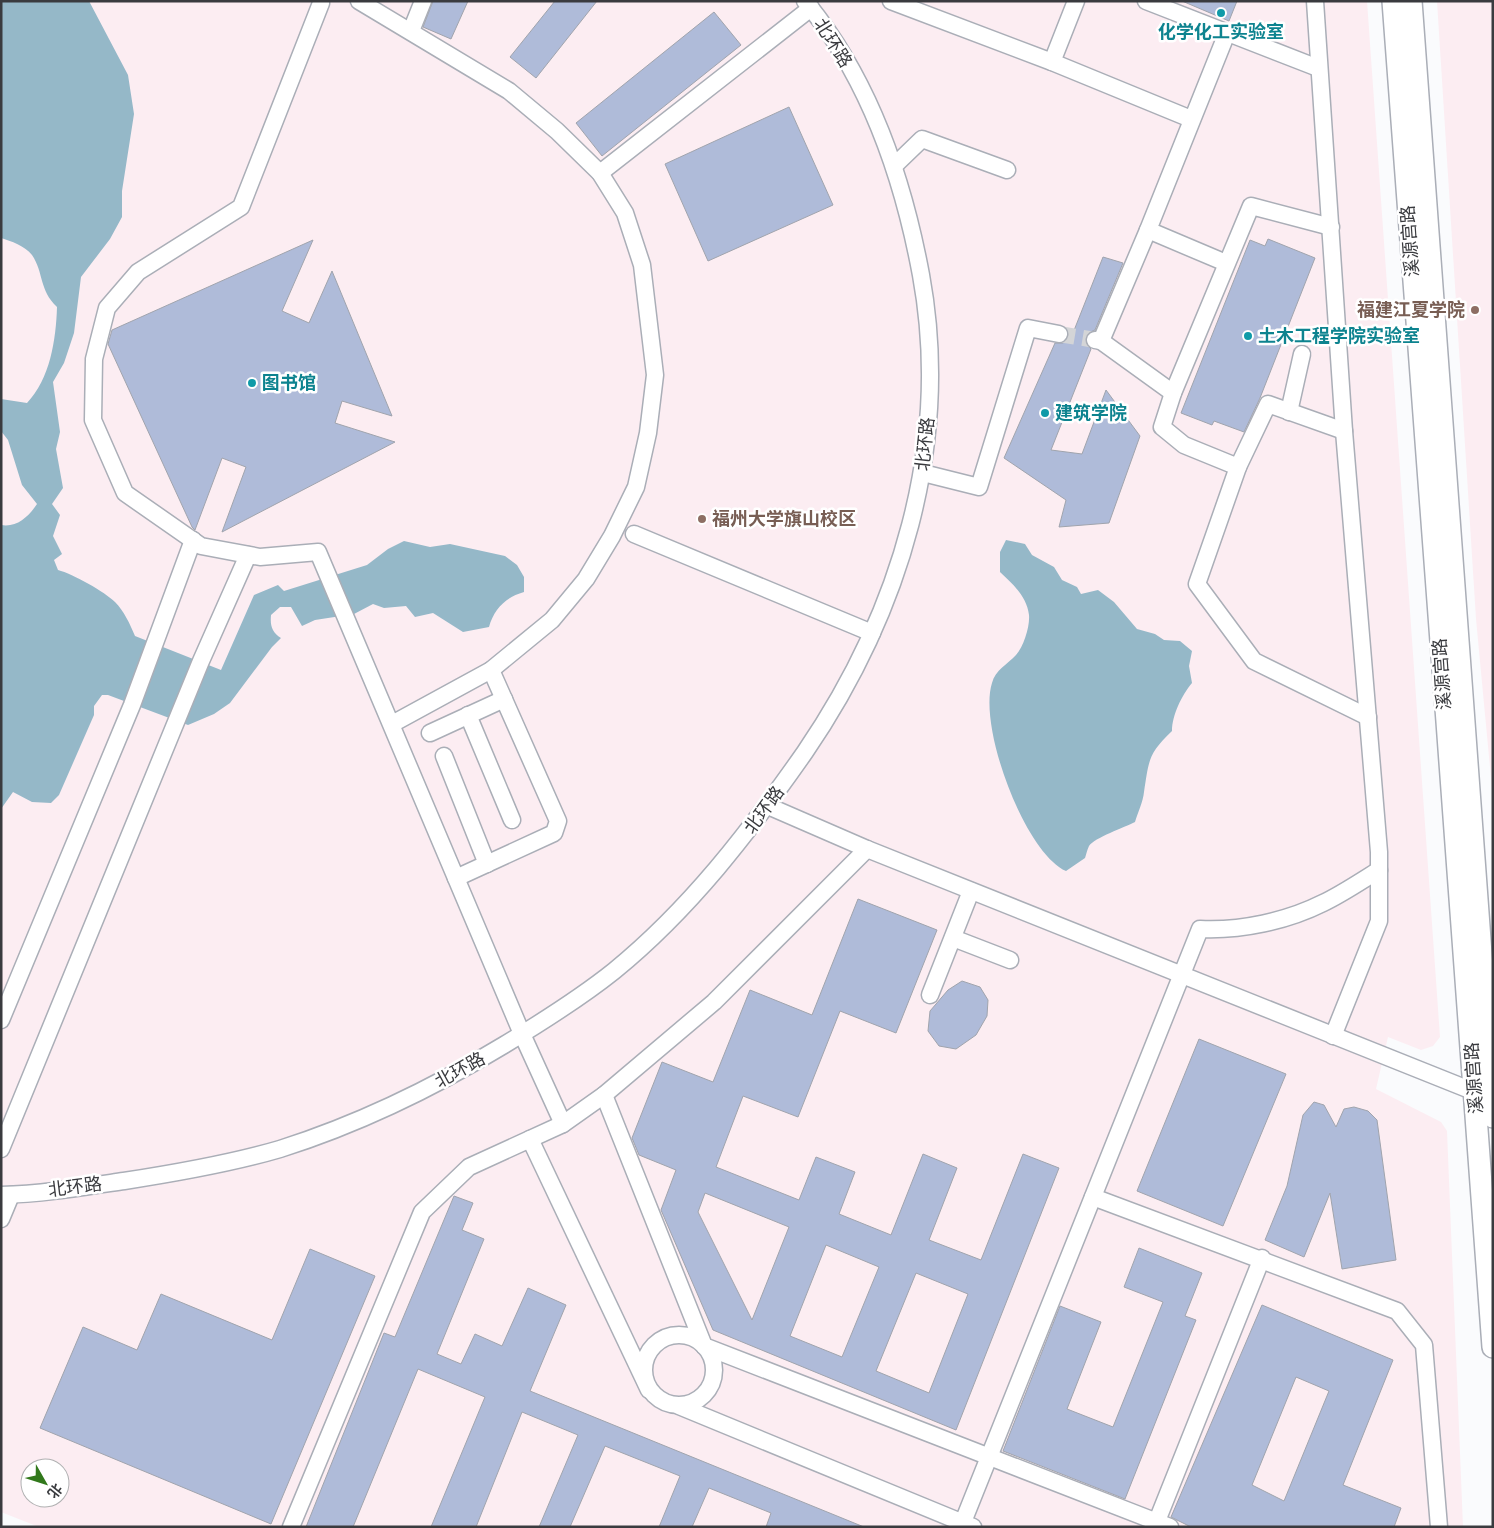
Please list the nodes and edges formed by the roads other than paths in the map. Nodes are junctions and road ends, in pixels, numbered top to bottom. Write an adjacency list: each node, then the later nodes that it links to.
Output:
1 (359, 1): 11 (street)
2 (423, 1): 11 (street)
3 (891, 1): 13 (street)
4 (1076, 1): 13 (street)
5 (1146, 1): 12 (street)
6 (1315, 1): 14 (street)
7 (1392, 1): 52 (main road, 溪源宫路)
8 (1411, 1): 52 (main road, 溪源宫路)
9 (325, 2): 30 (street)
10 (808, 5): 16 (street, 北环路); 18 (street)
11 (411, 31): 18 (street)
12 (1227, 33): 14 (street); 15 (street)
13 (1052, 62): 15 (street)
14 (1318, 68): 19 (street)
15 (1191, 119): 20 (street)
16 (894, 166): 17 (street); 28 (street, 北环路)
17 (1008, 170)
18 (600, 173): 33 (street)
19 (1331, 227): 21 (street); 26 (street)
20 (1148, 230): 21 (street); 24 (street)
21 (1226, 263): 24 (street)
22 (1059, 334): 28 (street)
23 (1302, 354): 25 (street)
24 (1172, 393): 27 (street)
25 (1289, 412): 26 (street); 27 (street)
26 (1344, 431): 36 (street)
27 (1238, 467): 36 (street)
28 (923, 473): 32 (street, 北环路)
29 (634, 534): 32 (street)
30 (193, 540): 31 (street); 51 (street)
31 (248, 555): 37 (street); 61 (street)
32 (872, 633): 40 (street, 北环路)
33 (491, 670): 34 (street); 37 (street)
34 (504, 698): 35 (street); 43 (street)
35 (468, 715): 38 (street); 41 (street)
36 (1368, 717): 44 (street)
37 (392, 724): 45 (street)
38 (430, 733)
39 (444, 756): 43 (street)
40 (768, 806): 42 (street); 53 (street, 北环路)
41 (512, 820)
42 (867, 849): 46 (street); 56 (street)
43 (487, 864): 45 (street)
44 (1379, 870): 49 (street); 54 (street)
45 (456, 878): 53 (street)
46 (971, 891): 47 (street); 49 (street)
47 (953, 938): 48 (street); 50 (street)
48 (1010, 960)
49 (1181, 975): 54 (street); 63 (street)
50 (930, 995)
51 (1, 1020)
52 (1483, 1031): 55 (main road, 溪源宫路); 57 (main road, 溪源宫路)
53 (522, 1034): 58 (street); 62 (street, 北环路)
54 (1333, 1036): 55 (street)
55 (1475, 1092): 59 (main road, 溪源宫路)
56 (604, 1095): 58 (street); 66 (street)
57 (1493, 1117)
58 (563, 1124): 60 (street)
59 (1485, 1132): 67 (main road, 溪源宫路)
60 (530, 1139): 68 (street); 73 (street)
61 (1, 1149)
62 (6, 1195): 64 (street)
63 (1092, 1197): 65 (street); 70 (street)
64 (1, 1219)
65 (1262, 1258): 71 (street); 74 (street)
66 (704, 1346): 68 (street); 69 (street); 70 (street)
67 (1493, 1347)
68 (649, 1390): 69 (street)
69 (679, 1406): 72 (street)
70 (988, 1458): 71 (street); 72 (street)
71 (1163, 1524)
72 (966, 1525)
73 (291, 1527)
74 (1439, 1527)

